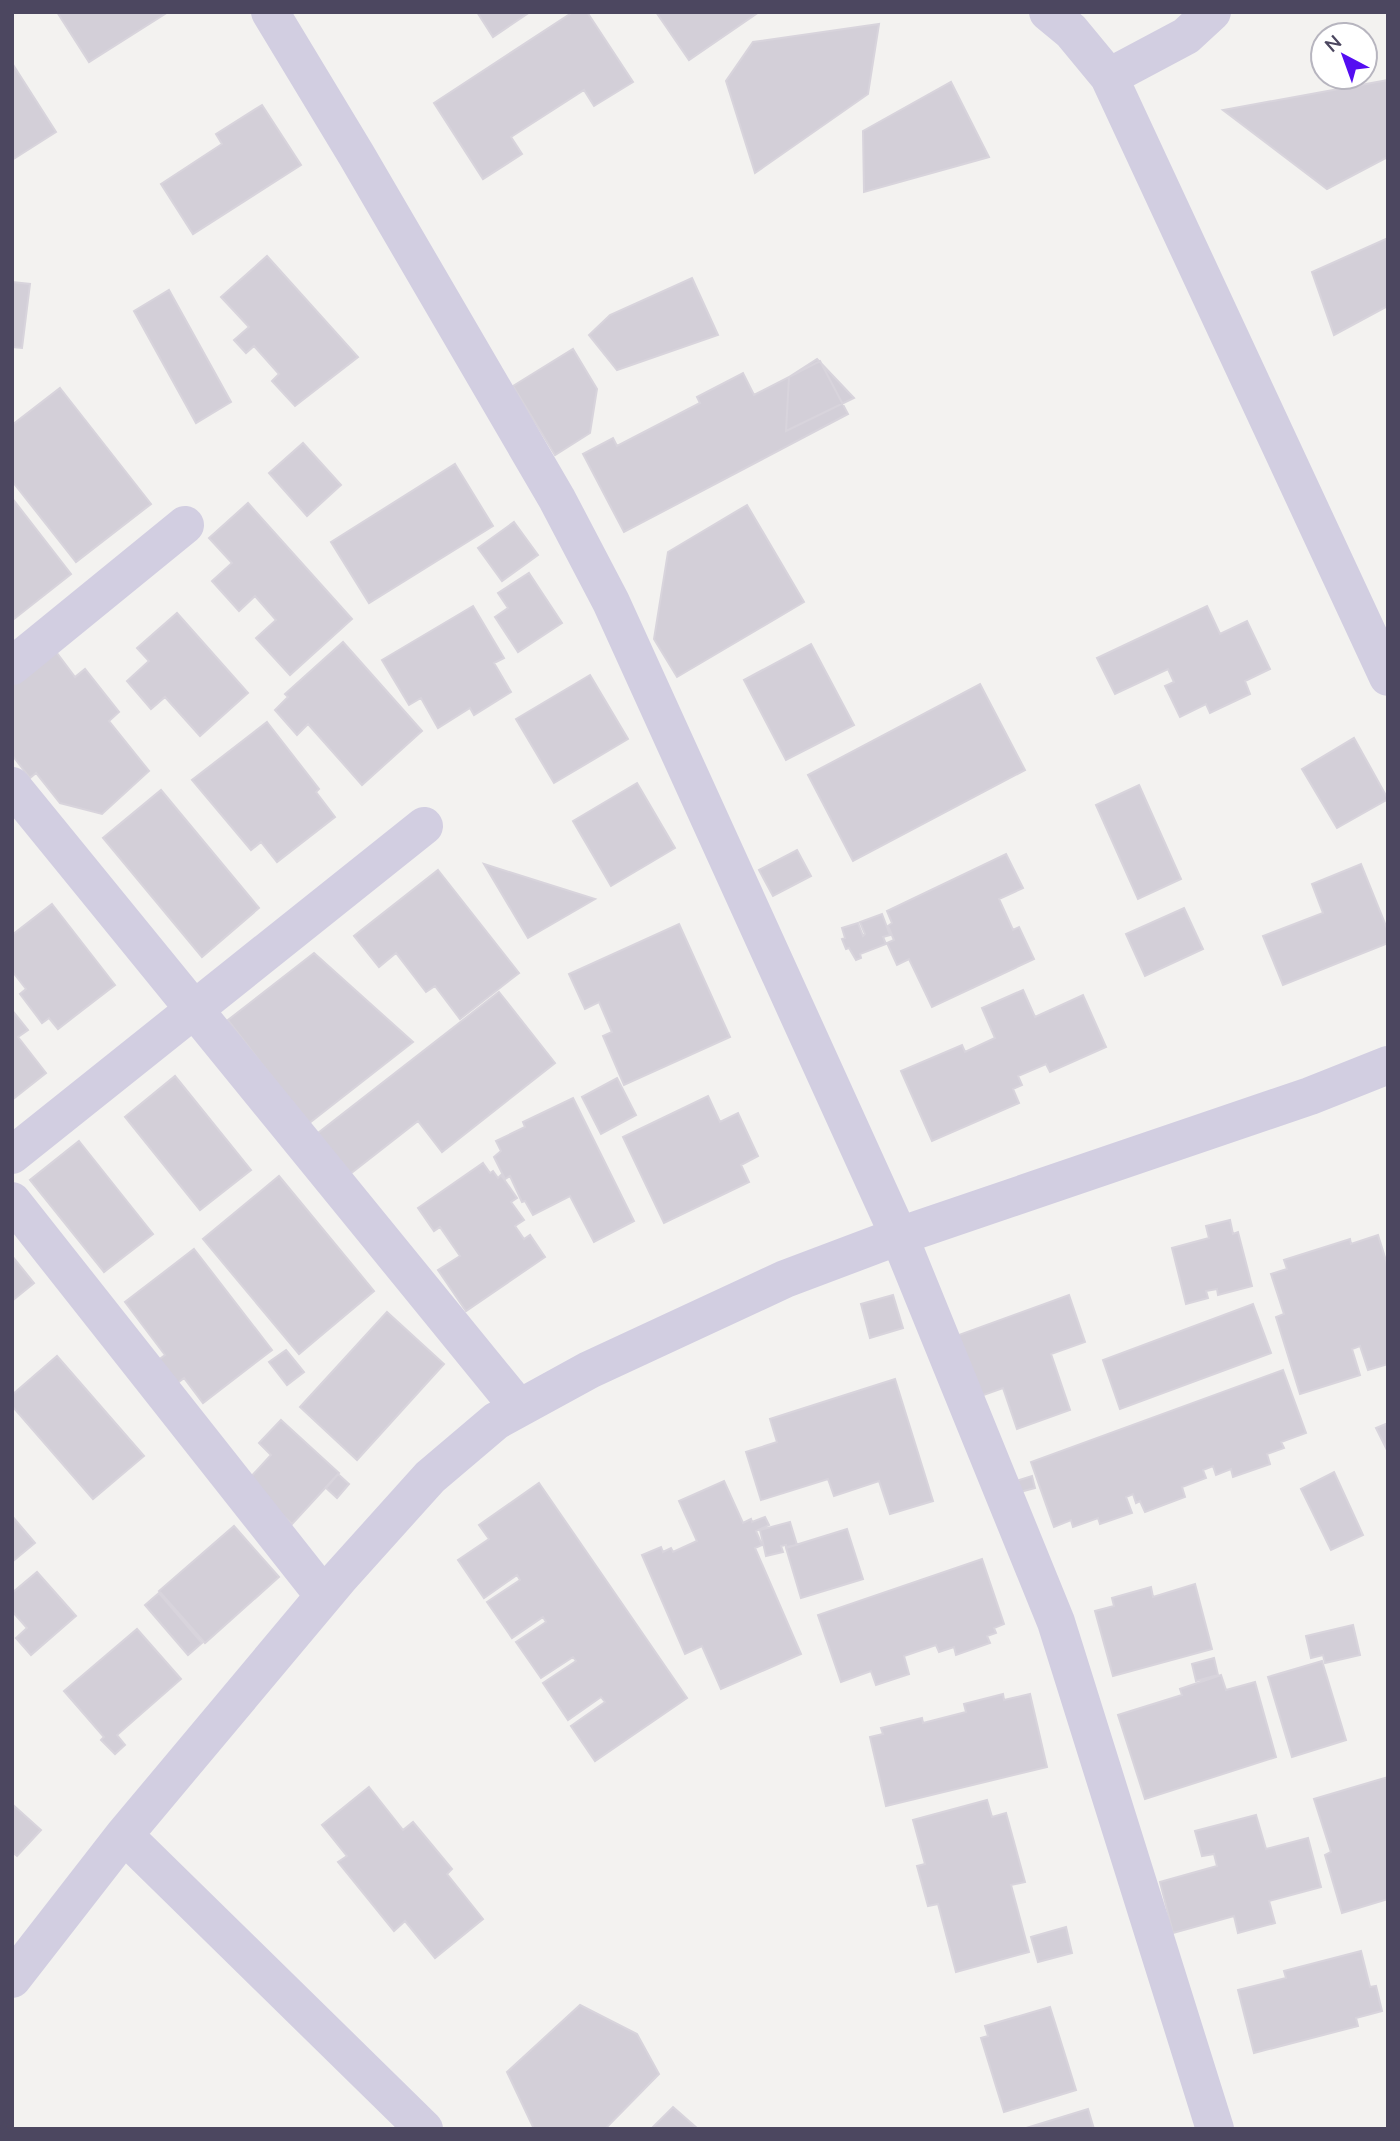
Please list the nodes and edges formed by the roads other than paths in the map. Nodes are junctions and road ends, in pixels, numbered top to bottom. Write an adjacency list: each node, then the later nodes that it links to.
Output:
1 (270, 12): 14 (street)
2 (1048, 12): 4 (street)
3 (1212, 12): 4 (street)
4 (1109, 78): 7 (street)
5 (185, 525): 6 (street)
6 (12, 666)
7 (1388, 677)
8 (12, 786): 10 (street)
9 (424, 825): 10 (street)
10 (193, 1010): 12 (street); 15 (street)
11 (1388, 1065): 14 (street)
12 (12, 1155)
13 (12, 1202): 16 (street)
14 (899, 1236): 15 (street); 20 (street)
15 (519, 1408): 16 (street)
16 (324, 1596): 17 (street)
17 (124, 1835): 18 (street); 19 (street)
18 (12, 1979)
19 (424, 2129)
20 (1216, 2129)

